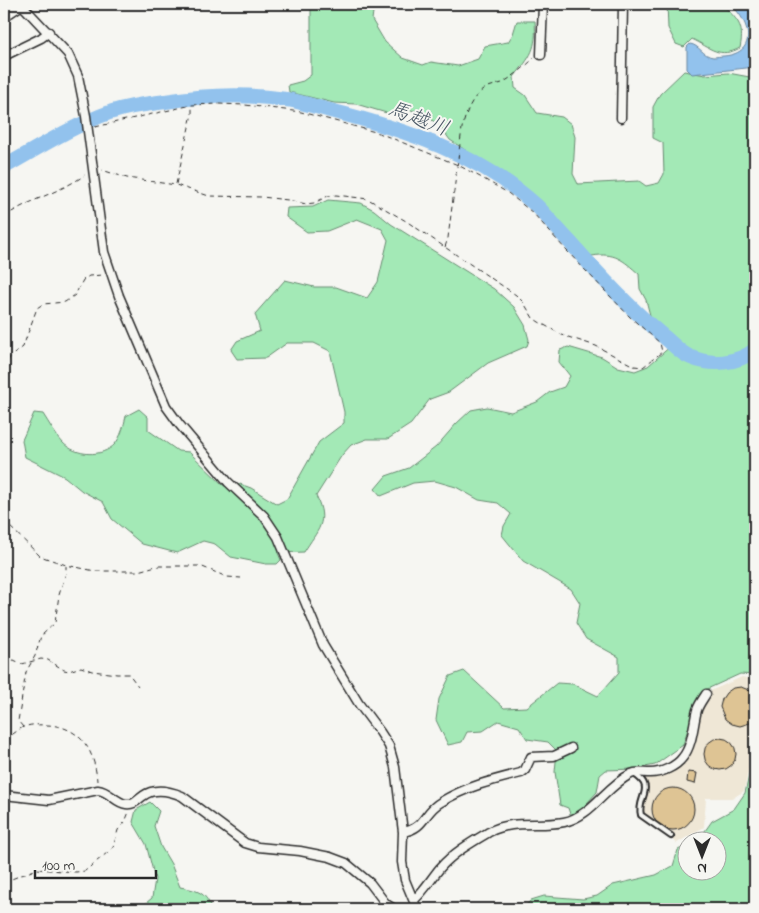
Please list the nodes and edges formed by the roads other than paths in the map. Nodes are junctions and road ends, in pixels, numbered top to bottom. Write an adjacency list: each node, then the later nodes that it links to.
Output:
1 (543, 4): 6 (street)
2 (623, 4): 8 (street)
3 (22, 5): 4 (street); 5 (street)
4 (4, 17)
5 (49, 32): 7 (street); 13 (street)
6 (541, 55)
7 (4, 56)
8 (621, 118)
9 (706, 694): 11 (street)
10 (571, 748): 13 (street)
11 (632, 773): 14 (lane); 15 (street)
12 (4, 795): 16 (street)
13 (403, 832): 15 (street)
14 (671, 836)
15 (414, 900): 17 (street)
16 (394, 909)
17 (417, 909)

